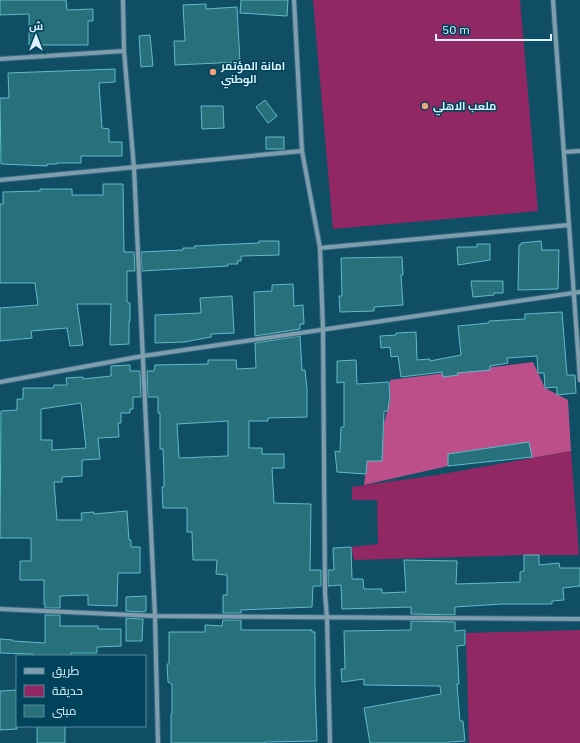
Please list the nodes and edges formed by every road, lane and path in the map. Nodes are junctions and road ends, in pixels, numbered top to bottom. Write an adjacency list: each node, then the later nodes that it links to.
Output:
1 (123, 0): 4 (street)
2 (294, 0): 6 (street)
3 (553, 0): 8 (street)
4 (124, 51): 5 (street); 9 (street)
5 (0, 59)
6 (302, 151): 9 (street); 12 (street)
7 (580, 151): 8 (street)
8 (564, 152): 11 (street)
9 (134, 168): 10 (street); 16 (street)
10 (0, 180)
11 (568, 225): 12 (street); 14 (street)
12 (320, 248): 15 (street)
13 (580, 292): 14 (street)
14 (573, 293): 15 (street); 17 (street)
15 (323, 330): 16 (street); 21 (street)
16 (143, 356): 18 (street); 20 (street)
17 (580, 380)
18 (0, 382)
19 (0, 609): 20 (street)
20 (155, 616): 21 (street); 23 (street)
21 (327, 618): 22 (street); 24 (street)
22 (580, 619)
23 (158, 743)
24 (330, 743)

